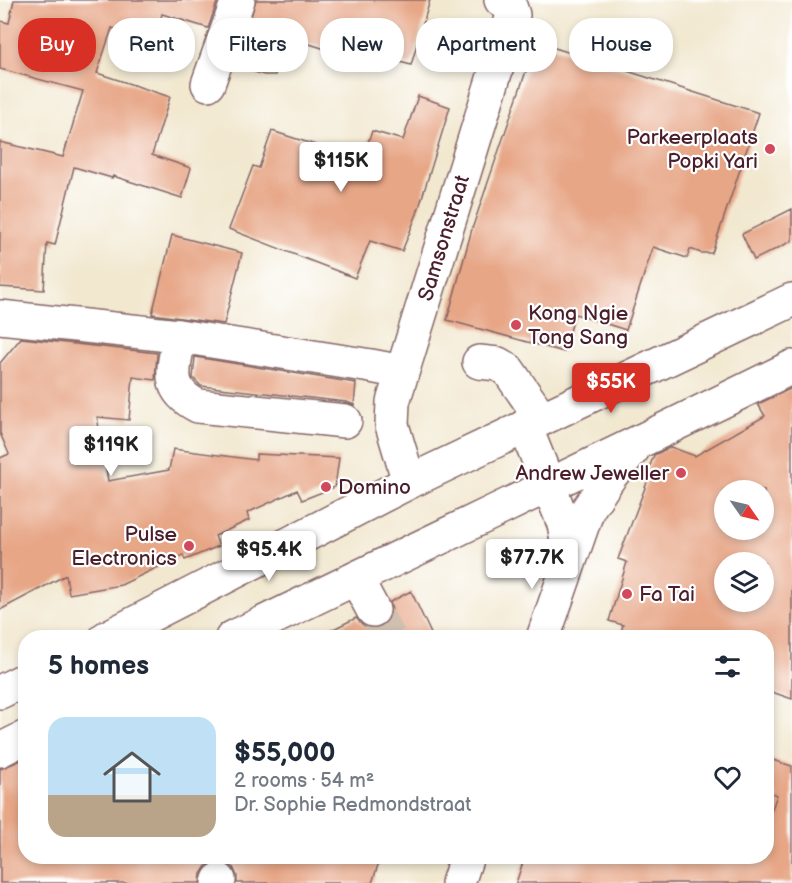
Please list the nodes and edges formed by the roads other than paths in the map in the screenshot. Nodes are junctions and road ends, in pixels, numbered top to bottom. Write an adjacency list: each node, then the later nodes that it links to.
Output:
1 (238, 0): 3 (street)
2 (501, 0): 9 (street, Samsonstraat)
3 (208, 84)
4 (792, 300): 11 (street)
5 (0, 317): 6 (street)
6 (179, 336): 9 (street); 10 (street)
7 (479, 362): 11 (street)
8 (792, 367): 12 (street)
9 (402, 372): 13 (street, Samsonstraat)
10 (345, 421)
11 (534, 422): 13 (street); 14 (street)
12 (638, 443): 14 (street); 15 (street)
13 (409, 482): 18 (street)
14 (549, 484): 15 (street); 16 (street)
15 (570, 559): 20 (street)
16 (356, 578): 17 (street); 19 (street)
17 (373, 610)
18 (122, 630)
19 (249, 630)
20 (546, 630)
21 (18, 683): 22 (street)
22 (0, 692)
23 (18, 741): 24 (street)
24 (0, 750)
25 (464, 864): 26 (street)
26 (458, 883)

